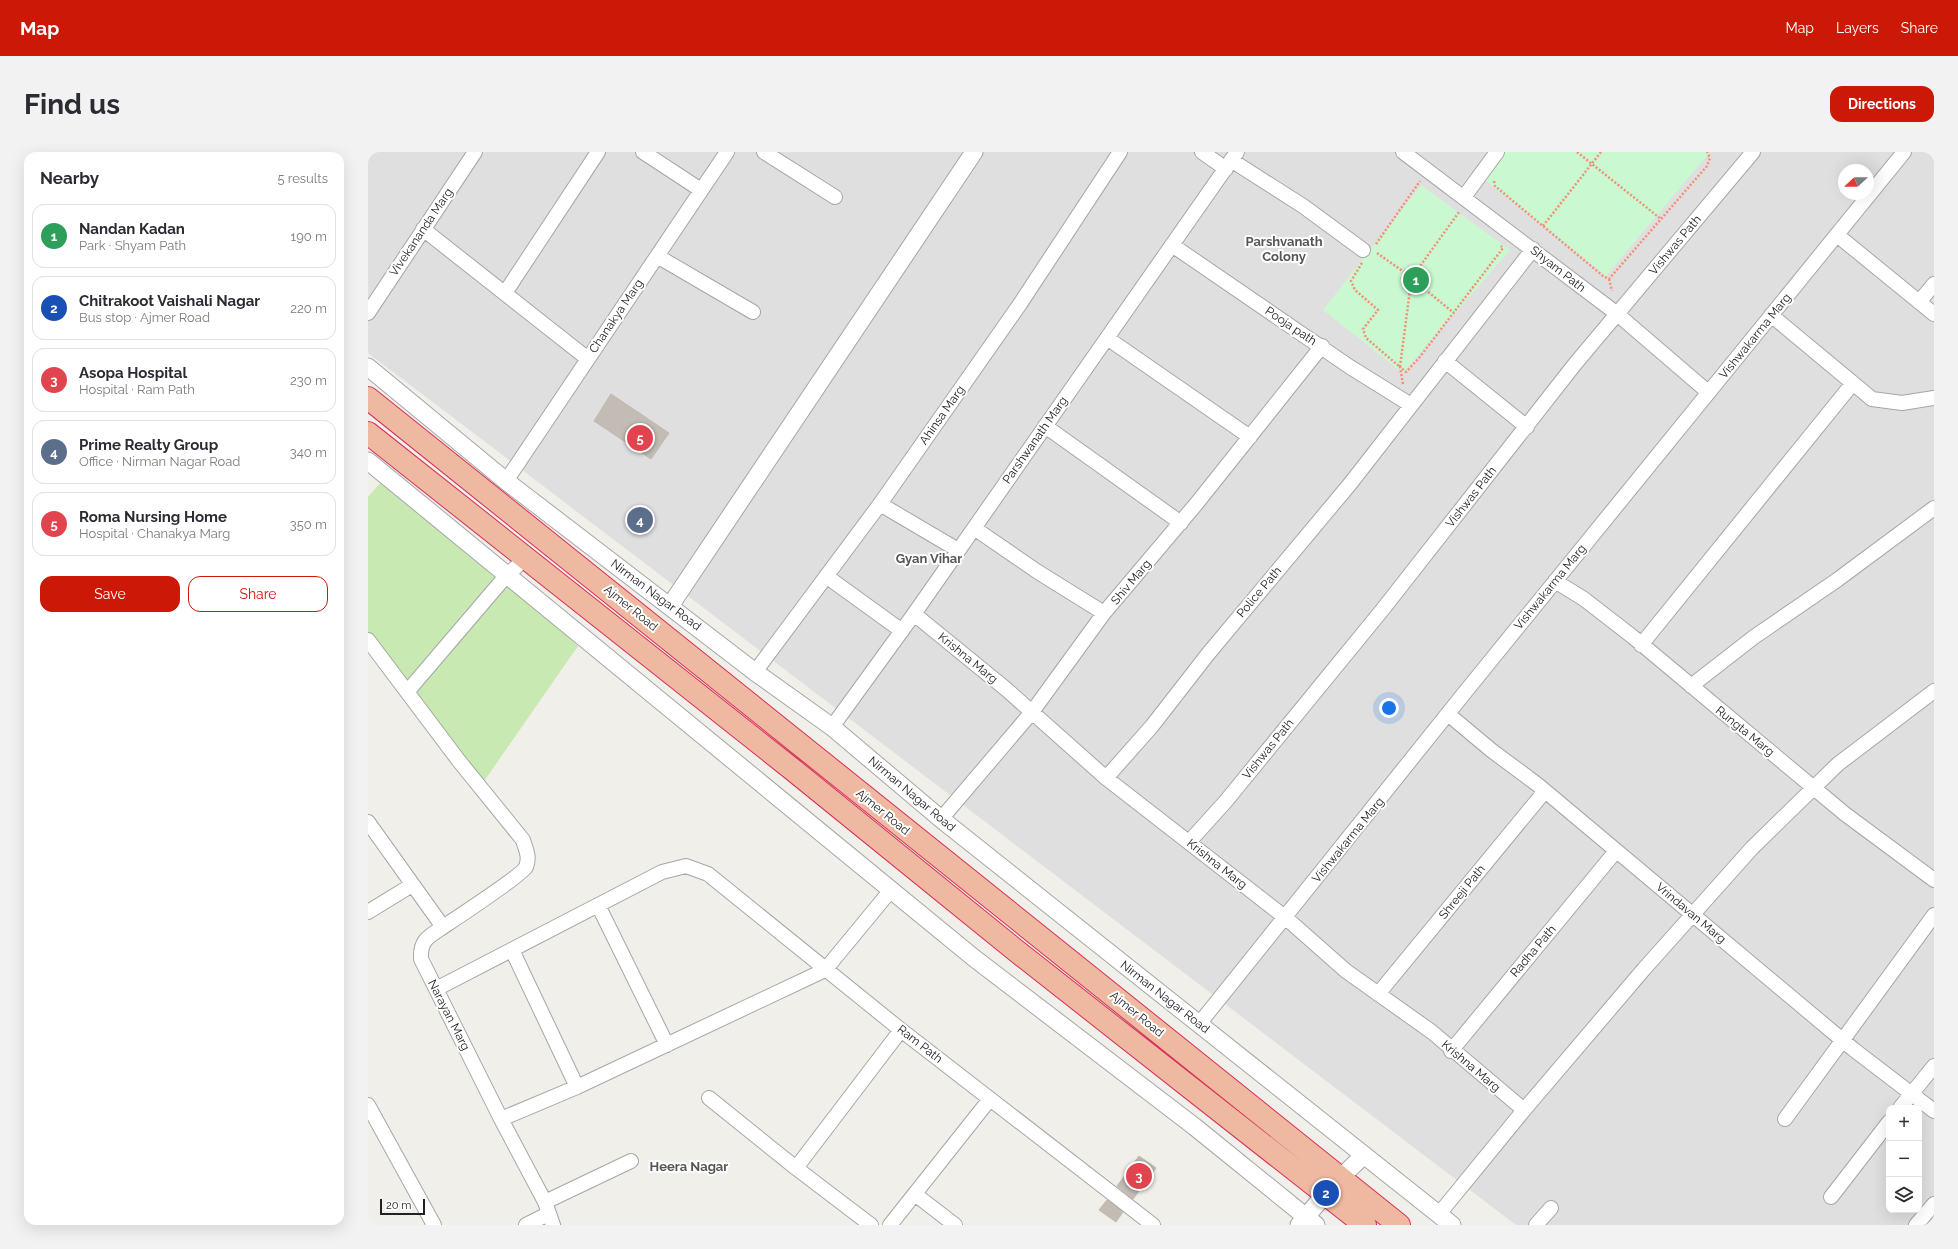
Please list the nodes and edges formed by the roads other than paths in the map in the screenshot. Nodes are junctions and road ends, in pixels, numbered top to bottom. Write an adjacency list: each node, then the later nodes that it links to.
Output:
1 (475, 152): 17 (street, Vivekananda Marg)
2 (598, 152): 24 (street)
3 (643, 152): 14 (street)
4 (727, 152): 14 (street, Chanakya Marg)
5 (764, 152): 15 (street)
6 (974, 152): 56 (street)
7 (1120, 152): 47 (street, Ahinsa Marg)
8 (1202, 152): 13 (street)
9 (1403, 152): 16 (street, Shyam Path)
10 (1497, 152): 16 (street)
11 (1904, 152): 18 (street, Vishwakarma Marg)
12 (1747, 154): 28 (street, Vishwas Path)
13 (1231, 160): 19 (street, Parshwanath Marg); 21 (street)
14 (701, 190): 22 (street, Chanakya Marg)
15 (835, 197)
16 (1464, 197): 20 (street, Shyam Path)
17 (423, 230): 24 (street); 27 (street, Vivekananda Marg)
18 (1837, 235): 25 (street); 30 (street, Vishwakarma Marg)
19 (1172, 245): 31 (street, Parshwanath Marg); 32 (street, Pooja path)
20 (1533, 249): 28 (street, Shyam Path); 34 (street, Police Path)
21 (1364, 255)
22 (657, 256): 26 (street); 33 (street, Chanakya Marg)
23 (1934, 284): 25 (street)
24 (505, 293): 33 (street)
25 (1919, 302): 29 (street)
26 (753, 312)
27 (368, 313)
28 (1616, 314): 37 (street, Shyam Path); 42 (street, Vishwas Path)
29 (1934, 314)
30 (1771, 315): 36 (street); 37 (street, Vishwakarma Marg)
31 (1107, 338): 41 (street, Parshwanath Marg); 44 (street)
32 (1322, 346): 40 (street, Pooja path); 44 (street, Shiv Marg)
33 (588, 359): 46 (street, Chanakya Marg)
34 (1445, 361): 40 (street, Police Path); 42 (street)
35 (368, 367): 46 (street, Nirman Nagar Road)
36 (1853, 383): 39 (street); 61 (street)
37 (1708, 392): 55 (street, Vishwakarma Marg)
38 (368, 398): 109 (highway, Ajmer Road)
39 (1934, 398)
40 (1409, 404): 69 (street, Police Path)
41 (1045, 426): 49 (street); 50 (street, Parshwanath Marg)
42 (1526, 427): 74 (street, Vishwas Path)
43 (368, 432): 52 (highway, Ajmer Road)
44 (1250, 437): 49 (street, Shiv Marg)
45 (368, 461): 53 (street)
46 (506, 481): 56 (street, Nirman Nagar Road)
47 (880, 504): 51 (street); 54 (street, Ahinsa Marg)
48 (1934, 508): 63 (street)
49 (1180, 523): 57 (street, Shiv Marg)
50 (974, 528): 51 (street, Parshwanath Marg); 57 (street)
51 (958, 550): 58 (street, Parshwanath Marg)
52 (526, 558): 53 (street); 110 (highway, Ajmer Road)
53 (506, 576): 65 (street); 78 (street)
54 (826, 576): 59 (street); 62 (street, Ahinsa Marg)
55 (1555, 581): 61 (street, Rungta Marg); 67 (street, Vishwakarma Marg)
56 (670, 606): 62 (street, Nirman Nagar Road)
57 (1104, 613): 66 (street, Shiv Marg)
58 (914, 614): 59 (street, Parshwanath Marg); 66 (street, Krishna Marg)
59 (902, 631): 68 (street, Parshwanath Marg)
60 (368, 640): 65 (street, Narayan Marg)
61 (1641, 645): 63 (street, Rungta Marg)
62 (755, 672): 68 (street, Nirman Nagar Road)
63 (1691, 686): 70 (street, Rungta Marg)
64 (1934, 691): 70 (street)
65 (407, 692): 84 (street, Narayan Marg)
66 (1032, 712): 69 (street, Krishna Marg); 72 (street, Shiv Marg)
67 (1448, 714): 71 (street, Vrindavan Marg); 83 (street, Vishwakarma Marg)
68 (832, 727): 72 (street, Nirman Nagar Road)
69 (1106, 778): 74 (street, Krishna Marg)
70 (1814, 788): 76 (street, Rungta Marg); 81 (street)
71 (1545, 791): 75 (street, Vrindavan Marg); 88 (street, Shreeji Path)
72 (941, 819): 89 (street, Nirman Nagar Road)
73 (368, 822): 77 (street)
74 (1189, 842): 83 (street, Krishna Marg)
75 (1616, 851): 81 (street, Vrindavan Marg); 93 (street, Radha Path)
76 (1934, 880)
77 (412, 885): 80 (street); 84 (street)
78 (891, 890): 86 (street); 117 (street)
79 (598, 905): 85 (street); 86 (street, Ram Path); 92 (street)
80 (368, 912)
81 (1693, 914): 91 (street, Vrindavan Marg); 101 (street)
82 (1934, 915): 91 (street)
83 (1286, 918): 88 (street, Krishna Marg); 89 (street, Vishwakarma Marg)
84 (443, 927): 87 (street, Narayan Marg)
85 (512, 950): 87 (street); 95 (street)
86 (825, 970): 90 (street, Ram Path); 92 (street)
87 (436, 990): 103 (street, Narayan Marg)
88 (1378, 994): 93 (street, Krishna Marg)
89 (1199, 1024): 106 (street, Nirman Nagar Road)
90 (901, 1030): 98 (street, Ram Path); 108 (street)
91 (1842, 1039): 96 (street, Vrindavan Marg); 104 (street)
92 (667, 1045): 95 (street)
93 (1451, 1051): 101 (street, Krishna Marg)
94 (1934, 1066): 96 (street)
95 (577, 1087): 103 (street)
96 (1912, 1094): 99 (street); 102 (street, Vrindavan Marg)
97 (709, 1098): 108 (street)
98 (990, 1099): 111 (street); 123 (street, Ram Path)
99 (1903, 1105)
100 (368, 1106): 118 (street)
101 (1524, 1110): 116 (street)
102 (1934, 1111)
103 (501, 1119): 115 (street, Narayan Marg)
104 (1785, 1119)
105 (1886, 1126): 112 (street)
106 (1364, 1155): 109 (street); 116 (street, Nirman Nagar Road)
107 (631, 1161): 115 (street)
108 (796, 1168): 120 (street)
109 (1340, 1178): 110 (street); 125 (highway, Ajmer Road)
110 (1326, 1193): 117 (street); 124 (highway, Ajmer Road)
111 (916, 1195): 121 (street); 122 (street)
112 (1831, 1197)
113 (1934, 1204): 128 (street)
114 (1551, 1208): 127 (street)
115 (549, 1214): 119 (street)
116 (1435, 1220): 126 (street, Nirman Nagar Road)
117 (1307, 1222)
118 (434, 1225)
119 (526, 1225)
120 (871, 1225)
121 (890, 1225)
122 (954, 1225)
123 (1153, 1225)
124 (1365, 1225)
125 (1399, 1225)
126 (1452, 1225)
127 (1536, 1225)
128 (1916, 1225)

